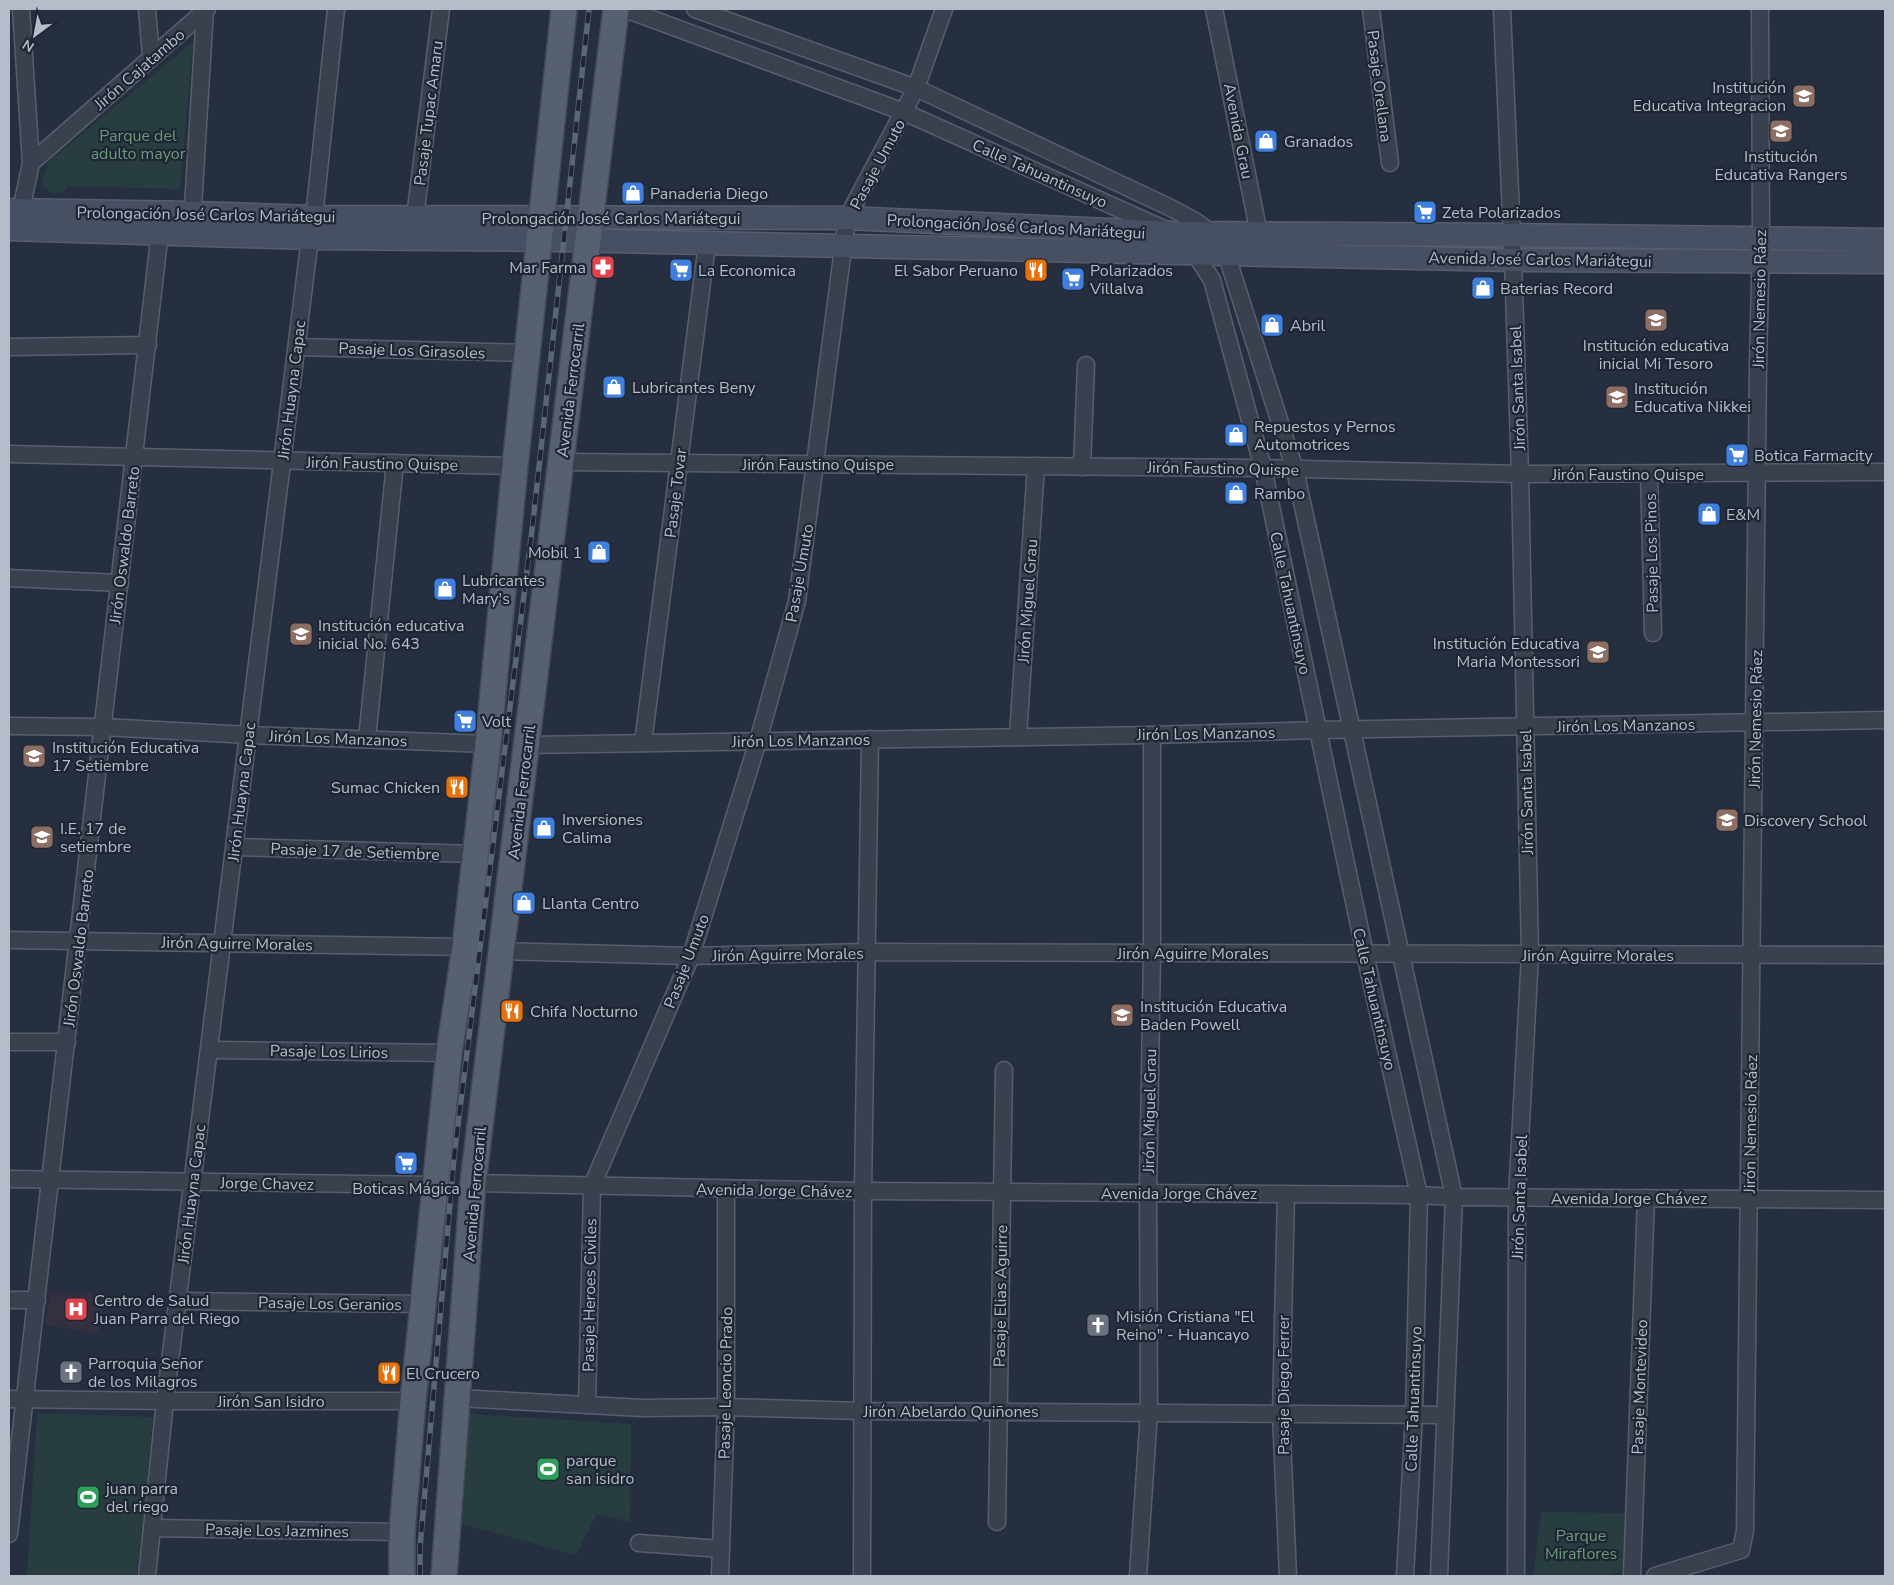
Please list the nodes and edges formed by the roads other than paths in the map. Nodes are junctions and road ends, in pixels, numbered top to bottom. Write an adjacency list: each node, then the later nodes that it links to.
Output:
1 (21, 9): 19 (street)
2 (147, 9): 16 (street)
3 (336, 9): 26 (street, Jirón Huayna Capac)
4 (441, 9): 21 (street, Pasaje Tupac Amaru)
5 (564, 9): 27 (main road)
6 (616, 9): 28 (main road, Avenida Ferrocarril)
7 (625, 9): 18 (street, Calle Tahuantinsuyo)
8 (696, 9): 9 (street); 17 (street, Calle Tahuantinsuyo)
9 (730, 9)
10 (944, 9): 17 (street, Pasaje Umuto)
11 (1214, 9): 35 (street, Avenida Grau)
12 (1371, 9): 20 (street, Pasaje Orellana)
13 (1502, 9): 31 (street, Jirón Santa Isabel)
14 (1760, 9): 32 (street, Jirón Nemesio Ráez)
15 (206, 10): 16 (street, Jirón Cajatambo); 25 (street)
16 (151, 57): 19 (street, Jirón Cajatambo)
17 (916, 88): 18 (street, Pasaje Umuto); 30 (street, Calle Tahuantinsuyo)
18 (904, 112): 22 (street, Pasaje Umuto); 29 (street, Calle Tahuantinsuyo)
19 (31, 163): 23 (street)
20 (1390, 163)
21 (415, 217): 26 (main road, Prolongación José Carlos Mariátegui); 27 (main road, Prolongación José Carlos Mariátegui)
22 (847, 218): 28 (main road, Prolongación José Carlos Mariátegui); 29 (main road, Prolongación José Carlos Mariátegui); 36 (street, Pasaje Umuto)
23 (14, 220): 24 (main road, Prolongación José Carlos Mariátegui)
24 (161, 223): 25 (main road, Prolongación José Carlos Mariátegui); 42 (street, Jirón Oswaldo Barreto)
25 (192, 223): 26 (main road, Prolongación José Carlos Mariátegui)
26 (312, 228): 27 (main road, Prolongación José Carlos Mariátegui); 43 (street, Jirón Huayna Capac)
27 (541, 229): 28 (main road, Prolongación José Carlos Mariátegui); 45 (main road)
28 (589, 229): 34 (main road, Prolongación José Carlos Mariátegui); 50 (main road, Avenida Ferrocarril)
29 (1174, 233): 30 (main road, Prolongación José Carlos Mariátegui); 37 (street, Calle Tahuantinsuyo)
30 (1213, 234): 35 (main road, Avenida José Carlos Mariátegui); 38 (street, Calle Tahuantinsuyo)
31 (1511, 235): 32 (main road, Avenida José Carlos Mariátegui); 35 (main road, Avenida José Carlos Mariátegui); 39 (street, Jirón Santa Isabel)
32 (1761, 238): 33 (main road, Avenida José Carlos Mariátegui); 40 (street, Jirón Nemesio Ráez)
33 (1885, 240)
34 (707, 244): 36 (main road, Prolongación José Carlos Mariátegui); 52 (street, Pasaje Tovar)
35 (1261, 244): 38 (main road, Avenida José Carlos Mariátegui); 39 (main road, Avenida José Carlos Mariátegui)
36 (844, 247): 37 (main road, Prolongación José Carlos Mariátegui); 53 (street, Pasaje Umuto)
37 (1194, 252): 38 (main road, Avenida José Carlos Mariátegui); 57 (street, Calle Tahuantinsuyo)
38 (1226, 253): 58 (street, Calle Tahuantinsuyo)
39 (1514, 260): 40 (main road, Avenida José Carlos Mariátegui); 61 (street, Jirón Santa Isabel)
40 (1761, 261): 41 (main road, Avenida José Carlos Mariátegui); 59 (street, Jirón Nemesio Ráez)
41 (1885, 262)
42 (148, 345): 44 (street); 48 (street, Jirón Oswaldo Barreto)
43 (296, 346): 45 (street, Pasaje Los Girasoles); 49 (street, Jirón Huayna Capac)
44 (9, 347)
45 (528, 354): 54 (main road)
46 (1086, 365): 56 (street)
47 (9, 454): 48 (street, Jirón Faustino Quispe)
48 (135, 457): 49 (street, Jirón Faustino Quispe); 64 (street, Jirón Oswaldo Barreto)
49 (282, 461): 51 (street, Jirón Faustino Quispe); 73 (street, Jirón Huayna Capac)
50 (561, 462): 52 (street, Jirón Faustino Quispe); 81 (main road, Avenida Ferrocarril)
51 (395, 463): 54 (street, Jirón Faustino Quispe); 76 (street)
52 (679, 463): 53 (street, Jirón Faustino Quispe); 79 (street, Pasaje Tovar)
53 (816, 464): 55 (street, Jirón Faustino Quispe); 78 (street, Pasaje Umuto)
54 (515, 466): 80 (main road)
55 (1036, 466): 56 (street, Jirón Faustino Quispe); 75 (street, Jirón Miguel Grau)
56 (1082, 466): 57 (street, Jirón Faustino Quispe)
57 (1262, 468): 58 (street, Jirón Faustino Quispe); 71 (street, Calle Tahuantinsuyo)
58 (1295, 470): 61 (street, Jirón Faustino Quispe); 72 (street, Calle Tahuantinsuyo)
59 (1758, 472): 60 (street, Jirón Faustino Quispe); 62 (street, Jirón Faustino Quispe); 67 (street, Jirón Nemesio Ráez)
60 (1885, 472)
61 (1520, 474): 62 (street, Jirón Faustino Quispe); 69 (street, Jirón Santa Isabel)
62 (1649, 474): 65 (street, Pasaje Los Pinos)
63 (9, 578): 64 (street)
64 (120, 583): 70 (street, Jirón Oswaldo Barreto)
65 (1653, 633)
66 (1885, 720): 67 (street, Jirón Los Manzanos)
67 (1755, 722): 69 (street, Jirón Los Manzanos); 94 (street, Jirón Nemesio Ráez)
68 (9, 726): 70 (street, Jirón Los Manzanos)
69 (1525, 726): 72 (street, Jirón Los Manzanos); 93 (street, Jirón Santa Isabel)
70 (103, 727): 73 (street, Jirón Los Manzanos); 85 (street, Jirón Oswaldo Barreto)
71 (1318, 730): 72 (street, Jirón Los Manzanos); 74 (street, Jirón Los Manzanos); 91 (street, Calle Tahuantinsuyo)
72 (1351, 730): 92 (street, Calle Tahuantinsuyo)
73 (249, 735): 76 (street, Jirón Los Manzanos); 82 (street, Jirón Huayna Capac)
74 (1152, 735): 75 (street, Jirón Los Manzanos); 90 (street, Jirón Miguel Grau)
75 (1018, 736): 77 (street, Jirón Los Manzanos)
76 (367, 739): 80 (street, Jirón Los Manzanos)
77 (870, 739): 78 (street, Jirón Los Manzanos); 89 (street)
78 (758, 741): 79 (street, Jirón Los Manzanos); 96 (street, Pasaje Umuto)
79 (643, 743): 81 (street, Jirón Los Manzanos)
80 (488, 744): 83 (main road)
81 (527, 745): 88 (main road, Avenida Ferrocarril)
82 (235, 848): 83 (street, Pasaje 17 de Setiembre); 86 (street, Jirón Huayna Capac)
83 (475, 854): 87 (main road)
84 (9, 940): 85 (street, Jirón Aguirre Morales)
85 (79, 940): 86 (street, Jirón Aguirre Morales); 98 (street, Jirón Oswaldo Barreto)
86 (223, 943): 87 (street, Jirón Aguirre Morales); 99 (street, Jirón Huayna Capac)
87 (465, 947): 100 (main road)
88 (502, 951): 96 (street, Jirón Aguirre Morales); 105 (main road, Avenida Ferrocarril)
89 (867, 952): 90 (street, Jirón Aguirre Morales); 96 (street, Jirón Aguirre Morales); 109 (street)
90 (1152, 953): 91 (street, Jirón Aguirre Morales); 111 (street, Jirón Miguel Grau)
91 (1365, 954): 92 (street, Jirón Aguirre Morales); 113 (street, Calle Tahuantinsuyo)
92 (1401, 954): 93 (street, Jirón Aguirre Morales); 114 (street, Calle Tahuantinsuyo)
93 (1530, 955): 94 (street, Jirón Aguirre Morales); 115 (street, Jirón Santa Isabel)
94 (1752, 955): 95 (street, Jirón Aguirre Morales); 117 (street, Jirón Nemesio Ráez)
95 (1885, 955)
96 (692, 956): 107 (street, Pasaje Umuto)
97 (9, 1042): 98 (street)
98 (67, 1042): 103 (street, Jirón Oswaldo Barreto)
99 (210, 1050): 100 (street, Pasaje Los Lirios); 104 (street, Jirón Huayna Capac)
100 (449, 1053): 106 (main road)
101 (1004, 1070): 110 (street, Pasaje Elias Aguirre)
102 (9, 1179): 103 (street, Jorge Chavez)
103 (51, 1180): 104 (street, Jorge Chavez); 120 (street, Jirón Oswaldo Barreto)
104 (193, 1182): 106 (street, Jorge Chavez); 121 (street, Jirón Huayna Capac)
105 (473, 1183): 107 (street, Avenida Jorge Chávez); 123 (main road, Avenida Ferrocarril)
106 (435, 1185): 122 (main road)
107 (592, 1186): 108 (street, Avenida Jorge Chávez); 128 (street, Pasaje Heroes Civiles)
108 (726, 1189): 109 (street, Avenida Jorge Chávez); 129 (street, Pasaje Leoncio Prado)
109 (863, 1191): 110 (street, Avenida Jorge Chávez); 130 (street)
110 (1002, 1192): 111 (street, Avenida Jorge Chávez); 131 (street, Pasaje Elias Aguirre)
111 (1148, 1193): 112 (street, Avenida Jorge Chávez); 132 (street, Jirón Miguel Grau)
112 (1286, 1194): 113 (street, Avenida Jorge Chávez); 133 (street, Pasaje Diego Ferrer)
113 (1419, 1195): 114 (street, Avenida Jorge Chávez); 134 (street, Calle Tahuantinsuyo)
114 (1454, 1197): 115 (street, Avenida Jorge Chávez); 135 (street, Calle Tahuantinsuyo)
115 (1517, 1197): 116 (street, Avenida Jorge Chávez); 152 (street, Jirón Santa Isabel)
116 (1646, 1198): 117 (street, Avenida Jorge Chávez); 153 (street, Pasaje Montevideo)
117 (1749, 1199): 118 (street, Avenida Jorge Chávez); 154 (street, Jirón Nemesio Ráez)
118 (1885, 1200)
119 (9, 1300): 120 (street)
120 (37, 1300): 125 (street, Jirón Oswaldo Barreto)
121 (178, 1301): 122 (street, Pasaje Los Geranios); 127 (street, Jirón Huayna Capac)
122 (423, 1304): 126 (main road)
123 (458, 1398): 128 (street, Jirón Abelardo Quiñones); 145 (main road, Avenida Ferrocarril)
124 (9, 1399): 125 (street, Jirón San Isidro)
125 (26, 1399): 127 (street, Jirón San Isidro); 136 (street, Jirón Oswaldo Barreto)
126 (413, 1400): 127 (street, Jirón San Isidro); 139 (main road)
127 (165, 1401): 138 (street, Jirón Huayna Capac)
128 (587, 1405): 129 (street, Jirón Abelardo Quiñones)
129 (726, 1407): 130 (street, Jirón Abelardo Quiñones); 142 (street, Pasaje Leoncio Prado)
130 (861, 1410): 131 (street, Jirón Abelardo Quiñones); 147 (street)
131 (998, 1412): 132 (street, Jirón Abelardo Quiñones); 137 (street, Pasaje Elias Aguirre)
132 (1148, 1412): 133 (street, Jirón Abelardo Quiñones); 148 (street, Jirón Miguel Grau)
133 (1281, 1414): 134 (street, Jirón Abelardo Quiñones); 149 (street, Pasaje Diego Ferrer)
134 (1414, 1415): 135 (street, Jirón Abelardo Quiñones); 150 (street, Calle Tahuantinsuyo)
135 (1445, 1415): 151 (street, Calle Tahuantinsuyo)
136 (10, 1512): 140 (street, Jirón Oswaldo Barreto)
137 (997, 1522)
138 (152, 1528): 139 (street, Pasaje Los Jazmines); 143 (street, Jirón Huayna Capac)
139 (402, 1532): 144 (main road)
140 (9, 1534)
141 (639, 1543): 142 (street)
142 (721, 1549): 146 (street, Pasaje Leoncio Prado)
143 (147, 1576)
144 (402, 1576)
145 (444, 1576)
146 (720, 1576)
147 (862, 1576)
148 (1138, 1576)
149 (1288, 1576)
150 (1405, 1576)
151 (1439, 1576)
152 (1516, 1576)
153 (1632, 1576)
154 (1655, 1576)

